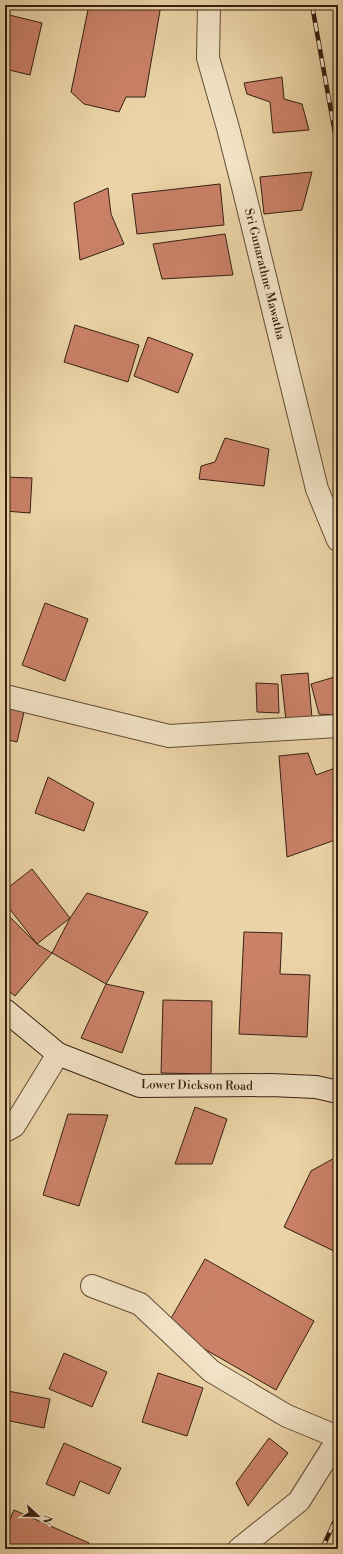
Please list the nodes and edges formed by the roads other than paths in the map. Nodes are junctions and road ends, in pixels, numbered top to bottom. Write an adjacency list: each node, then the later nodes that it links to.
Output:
1 (209, 5): 2 (street, Sri Gunarathne Mawatha)
2 (338, 540)
3 (5, 696): 4 (street)
4 (338, 726)
5 (5, 1010): 6 (street, Lower Dickson Road)
6 (58, 1054): 7 (street, Lower Dickson Road); 8 (street)
7 (338, 1092)
8 (5, 1131)
9 (92, 1286): 10 (street)
10 (338, 1438): 11 (street)
11 (239, 1549)

